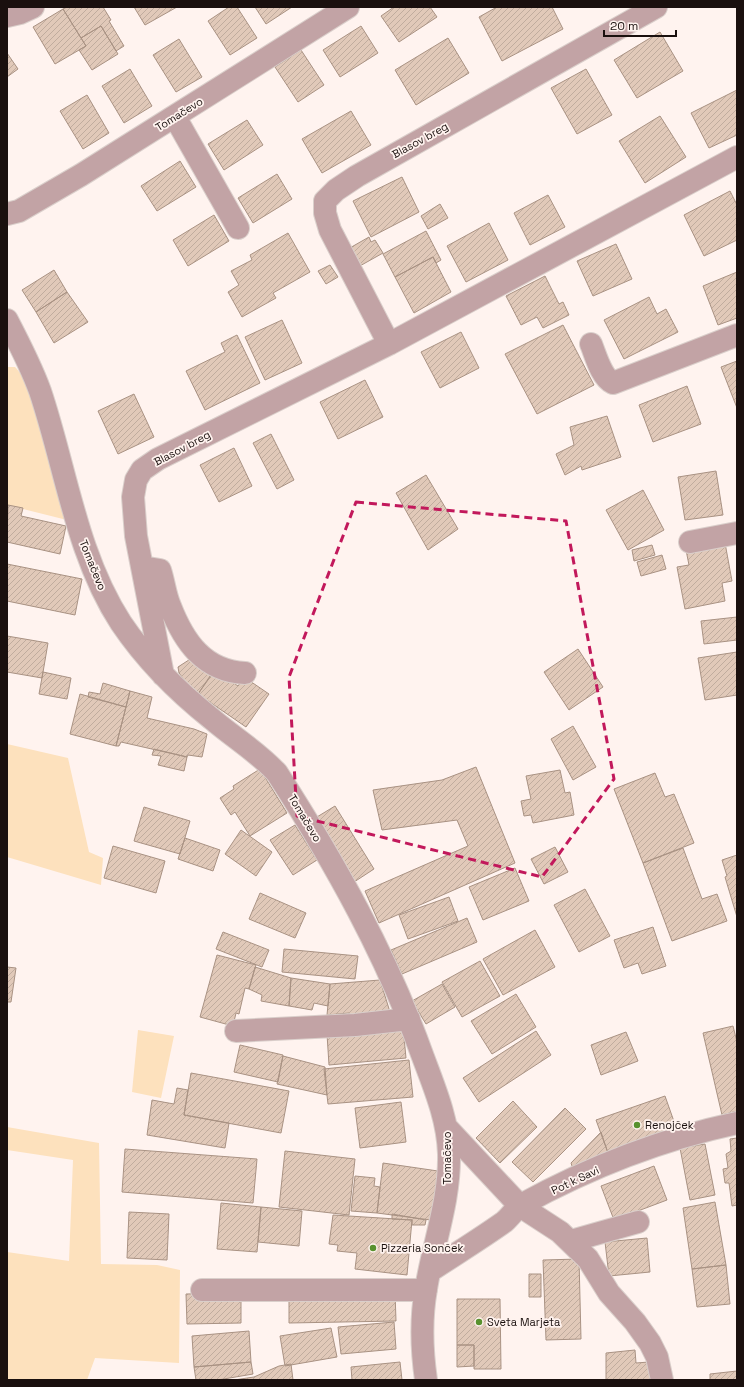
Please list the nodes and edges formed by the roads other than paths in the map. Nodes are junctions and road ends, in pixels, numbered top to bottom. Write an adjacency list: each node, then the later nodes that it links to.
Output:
1 (33, 7): 4 (street)
2 (348, 7): 5 (street, Tomačevo)
3 (656, 7): 11 (street, Blasov breg)
4 (7, 16)
5 (175, 117): 7 (street, Tomačevo); 8 (street)
6 (737, 156): 11 (street, Blasov breg)
7 (7, 214)
8 (238, 228)
9 (7, 320): 17 (street, Tomačevo)
10 (737, 335): 12 (street)
11 (389, 344): 15 (street, Blasov breg)
12 (591, 344)
13 (737, 533): 14 (street)
14 (690, 542)
15 (142, 567): 16 (street); 17 (street, Blasov breg)
16 (245, 673)
17 (163, 675): 18 (street, Tomačevo)
18 (409, 1018): 19 (street); 21 (street, Tomačevo)
19 (236, 1031)
20 (737, 1123): 22 (street, Pot k Savi)
21 (447, 1128): 22 (street); 25 (street, Tomačevo)
22 (520, 1206): 24 (street); 25 (street, Pot k Savi)
23 (638, 1222): 24 (street)
24 (571, 1241): 28 (street)
25 (428, 1280): 26 (street); 27 (street, Tomačevo)
26 (202, 1290)
27 (426, 1380)
28 (662, 1380)

